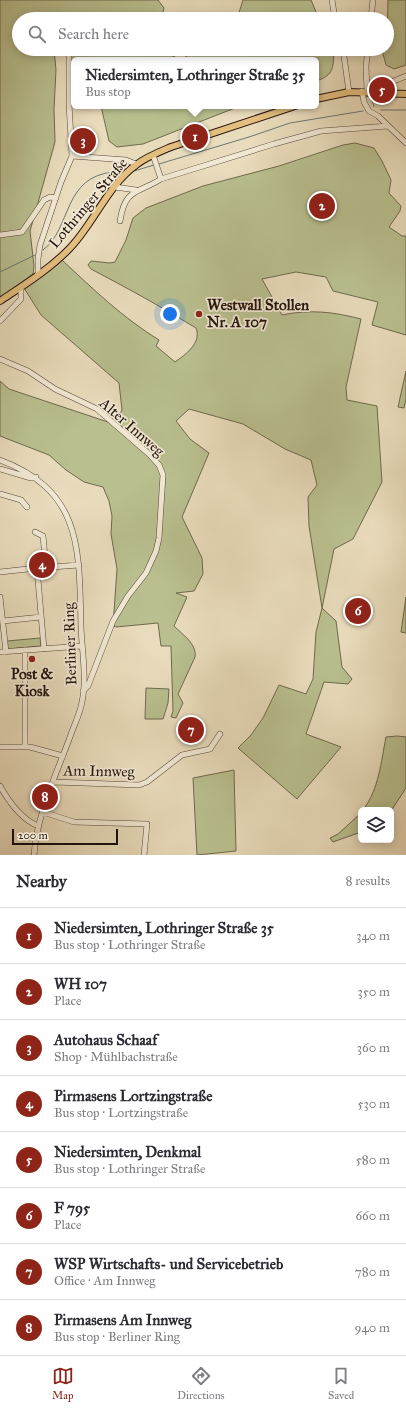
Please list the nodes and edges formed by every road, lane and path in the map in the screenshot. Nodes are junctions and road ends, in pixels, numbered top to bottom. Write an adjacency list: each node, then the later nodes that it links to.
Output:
1 (332, 0): 3 (street)
2 (373, 0): 4 (street)
3 (334, 12)
4 (372, 12)
5 (69, 56): 18 (street)
6 (344, 56): 10 (street)
7 (367, 56): 9 (street)
8 (406, 76): 11 (street)
9 (365, 91): 10 (main road); 11 (main road); 15 (street)
10 (349, 92): 13 (main road)
11 (376, 92): 12 (main road)
12 (406, 94)
13 (319, 98)
14 (285, 109): 17 (main road, Lothringer Straße)
15 (388, 126): 16 (street); 20 (street)
16 (406, 143)
17 (153, 155): 19 (main road, Lothringer Straße); 20 (street)
18 (72, 156): 19 (street); 23 (street)
19 (136, 164): 21 (main road, Lothringer Straße)
20 (161, 180): 22 (street)
21 (115, 187): 22 (street); 26 (main road, Lothringer Straße)
22 (136, 190): 24 (street)
23 (56, 198): 25 (street); 26 (street)
24 (120, 222)
25 (0, 235)
26 (38, 275): 27 (main road, Lothringer Straße)
27 (21, 287): 28 (main road, Lothringer Straße); 29 (street)
28 (0, 301)
29 (0, 321)
30 (0, 359): 48 (street, Alter Innweg)
31 (1, 460): 32 (street); 33 (street, Berliner Ring)
32 (0, 468): 33 (street)
33 (36, 477): 37 (street, Berliner Ring)
34 (0, 494): 35 (street)
35 (27, 507)
36 (35, 532): 38 (street)
37 (79, 565): 38 (street); 44 (street, Berliner Ring)
38 (46, 567): 39 (street)
39 (37, 568): 40 (street); 42 (street)
40 (0, 572)
41 (0, 597): 43 (street)
42 (41, 617): 43 (street); 45 (street)
43 (2, 620): 47 (street)
44 (82, 646): 45 (street); 48 (street, Berliner Ring)
45 (44, 649): 46 (street)
46 (25, 650): 47 (street); 50 (street)
47 (3, 652)
48 (83, 691): 52 (street, Berliner Ring)
49 (220, 734): 53 (street, Am Innweg)
50 (25, 746): 51 (street); 52 (street)
51 (0, 747)
52 (63, 756): 53 (street, Berliner Ring)
53 (54, 782): 55 (street, Berliner Ring)
54 (0, 786): 56 (street)
55 (43, 812): 56 (street, Berliner Ring); 58 (street)
56 (38, 826): 57 (street, Berliner Ring)
57 (34, 855)
58 (144, 855)

